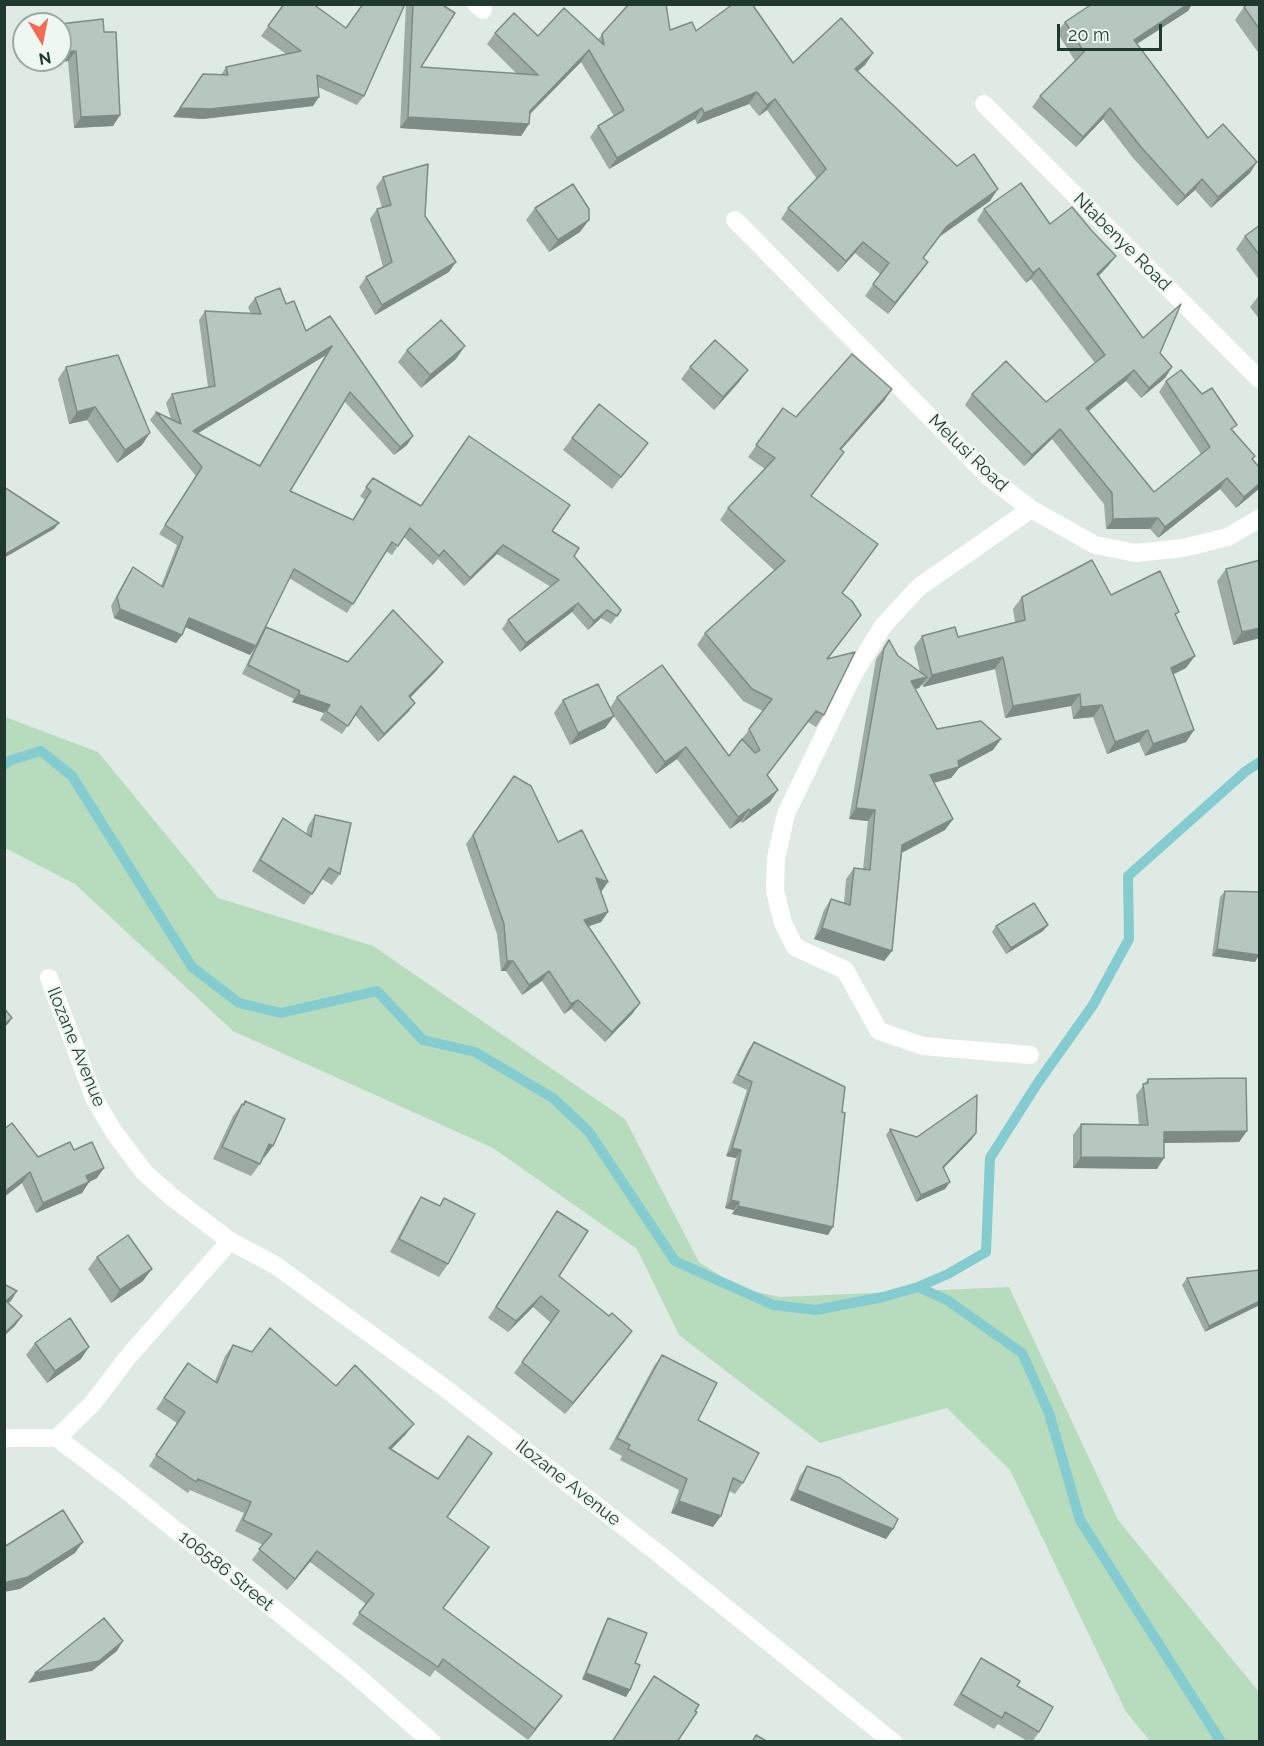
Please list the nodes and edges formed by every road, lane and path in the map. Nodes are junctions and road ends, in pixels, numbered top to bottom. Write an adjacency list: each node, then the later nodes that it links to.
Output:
1 (984, 104): 3 (street, Ntabenye Road)
2 (735, 220): 4 (street, Melusi Road)
3 (1260, 380)
4 (1031, 509): 5 (street, Melusi Road); 7 (street)
5 (1260, 518)
6 (49, 978): 8 (street, Ilozane Avenue)
7 (1030, 1055)
8 (230, 1241): 10 (street); 12 (street, Ilozane Avenue)
9 (4, 1438): 10 (street)
10 (57, 1438): 11 (street, 106586 Street)
11 (432, 1742)
12 (893, 1742)

